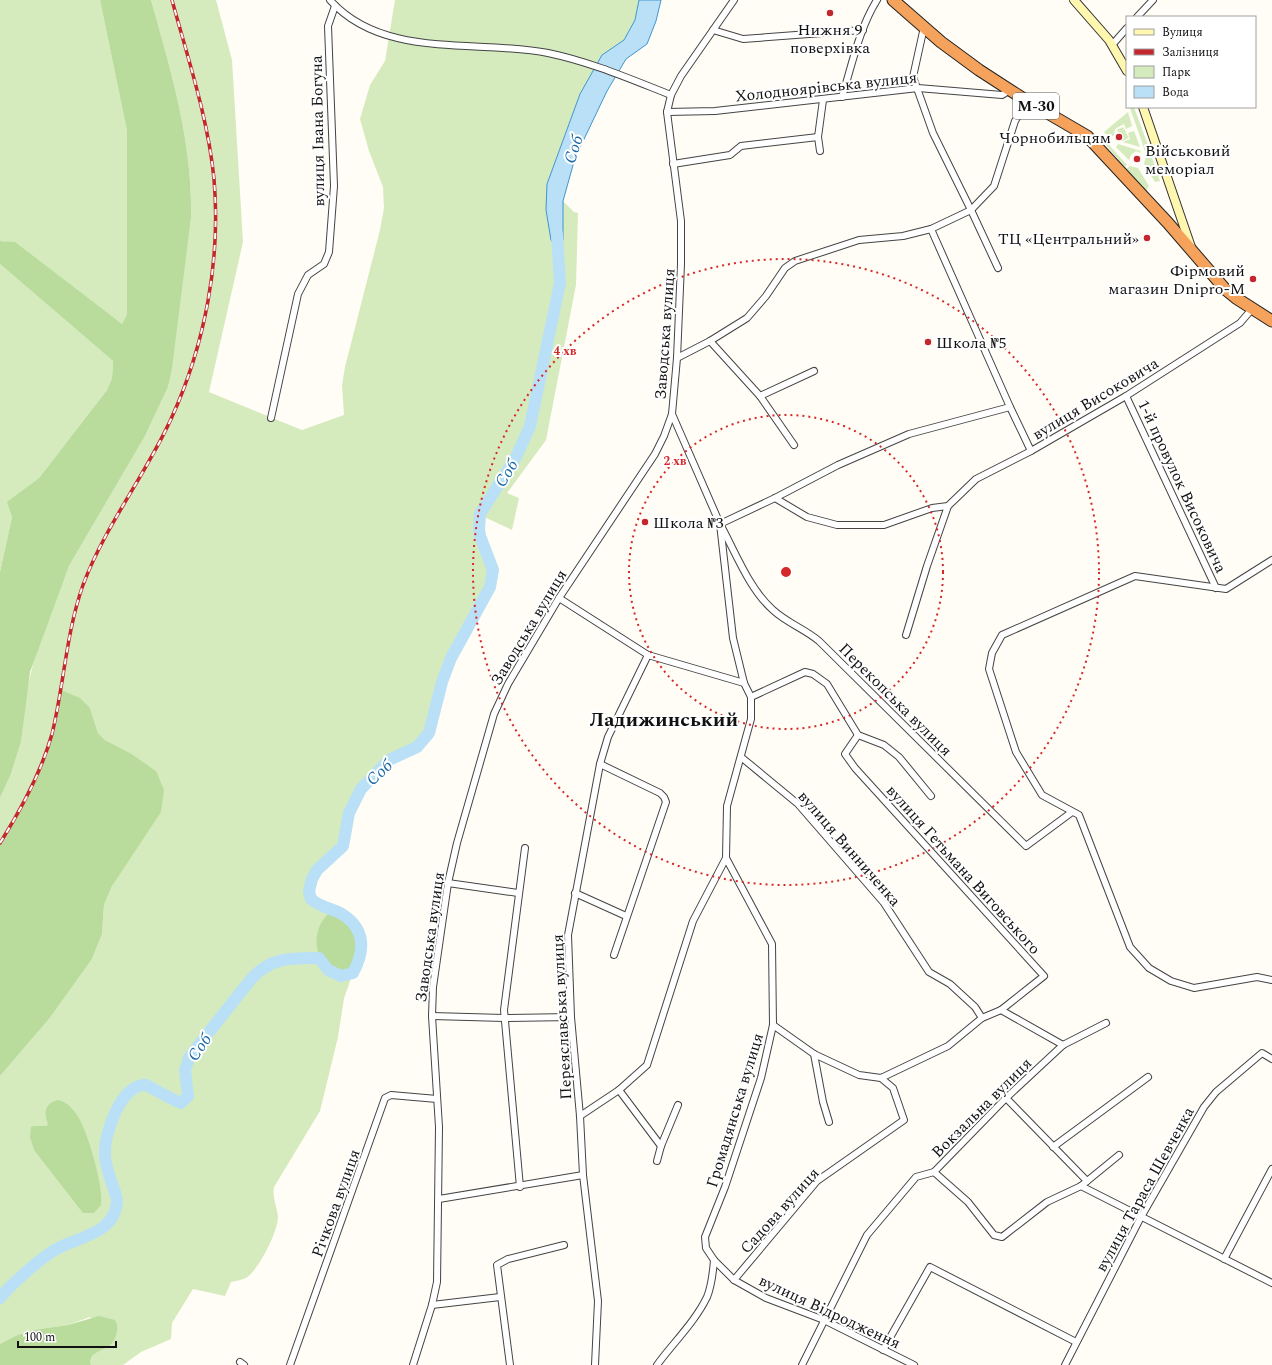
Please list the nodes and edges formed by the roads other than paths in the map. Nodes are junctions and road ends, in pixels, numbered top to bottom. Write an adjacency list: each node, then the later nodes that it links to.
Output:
1 (330, 0): 7 (street)
2 (734, 0): 11 (street, Заводська вулиця)
3 (878, 0): 12 (street)
4 (893, 0): 9 (highway, М-30)
5 (1074, 0): 13 (street)
6 (1153, 0): 8 (street)
7 (335, 6): 17 (street); 41 (street, вулиця Івана Богуна)
8 (1138, 16)
9 (924, 27): 15 (street); 16 (highway, М-30)
10 (1126, 29): 13 (street)
11 (713, 30): 12 (street); 17 (street, Заводська вулиця)
12 (863, 30): 18 (street)
13 (1112, 45): 14 (street)
14 (1126, 69)
15 (918, 88): 16 (street, Холодноярівська вулиця); 18 (street, Холодноярівська вулиця); 26 (street)
16 (1010, 90): 20 (highway, М-30)
17 (671, 95): 22 (street, Заводська вулиця)
18 (842, 97): 19 (street, Холодноярівська вулиця)
19 (823, 100): 22 (street, Холодноярівська вулиця); 23 (street)
20 (1027, 101): 26 (street); 28 (highway, М-30)
21 (1143, 108): 27 (street)
22 (667, 112): 25 (street, Заводська вулиця)
23 (818, 137): 24 (street); 25 (street)
24 (820, 151)
25 (673, 164): 35 (street, Заводська вулиця)
26 (971, 210): 29 (street); 31 (street)
27 (1178, 211): 28 (street); 30 (street)
28 (1168, 223): 30 (highway, М-30)
29 (930, 229): 34 (street); 39 (street, вулиця Високовича)
30 (1193, 253): 32 (highway, М-30)
31 (998, 268)
32 (1252, 309): 33 (highway, М-30); 38 (street, вулиця Високовича)
33 (1272, 321)
34 (710, 341): 35 (street); 37 (street)
35 (677, 358): 40 (street, Заводська вулиця)
36 (814, 371): 37 (street)
37 (760, 396): 42 (street)
38 (1126, 396): 43 (street, вулиця Високовича); 48 (street, 1-й провулок Високовича)
39 (1010, 407): 43 (street, вулиця Високовича); 44 (street)
40 (672, 414): 46 (street, Громадянська вулиця); 49 (street, Заводська вулиця)
41 (271, 418)
42 (794, 445)
43 (1031, 451): 45 (street)
44 (775, 498): 45 (street); 46 (street)
45 (948, 506): 50 (street)
46 (720, 524): 52 (street, Громадянська вулиця); 58 (street, Перекопська вулиця)
47 (1272, 560): 48 (street)
48 (1216, 588): 58 (street)
49 (560, 598): 51 (street); 61 (street, Заводська вулиця)
50 (906, 635)
51 (648, 655): 52 (street); 56 (street, Переяславська вулиця)
52 (744, 683): 53 (street, Громадянська вулиця)
53 (751, 697): 54 (street); 55 (street, Громадянська вулиця)
54 (858, 735): 57 (street); 67 (street, вулиця Гетьмана Виговського)
55 (741, 757): 60 (street, Громадянська вулиця); 71 (street, вулиця Винниченка)
56 (600, 764): 63 (street, Переяславська вулиця); 64 (street)
57 (931, 796)
58 (1072, 812): 66 (street)
59 (525, 848): 62 (street)
60 (726, 858): 73 (street, Громадянська вулиця); 79 (street)
61 (448, 883): 62 (street); 68 (street, Заводська вулиця)
62 (518, 893): 70 (street)
63 (575, 893): 64 (street); 69 (street, Переяславська вулиця)
64 (626, 916): 65 (street)
65 (614, 955)
66 (1272, 980)
67 (1001, 1010): 71 (street); 74 (street)
68 (432, 1016): 70 (street); 81 (street, Заводська вулиця)
69 (571, 1017): 70 (street); 83 (street, Переяславська вулиця)
70 (504, 1018): 94 (street)
71 (982, 1018): 78 (street)
72 (1106, 1023): 74 (street, Вокзальна вулиця)
73 (773, 1025): 75 (street); 99 (street, Громадянська вулиця)
74 (1063, 1045): 80 (street, Вокзальна вулиця)
75 (814, 1054): 78 (street); 84 (street)
76 (1272, 1059): 96 (street, вулиця Тараса Шевченка)
77 (1148, 1077): 86 (street)
78 (881, 1078): 100 (street, Садова вулиця)
79 (619, 1090): 83 (street); 85 (street)
80 (1006, 1098): 86 (street); 90 (street, Вокзальна вулиця)
81 (437, 1099): 95 (street, Заводська вулиця); 107 (street, Річкова вулиця)
82 (678, 1105): 85 (street)
83 (580, 1116): 91 (street, Переяславська вулиця)
84 (829, 1122)
85 (661, 1146): 88 (street)
86 (1053, 1147): 92 (street)
87 (1119, 1155): 92 (street)
88 (657, 1161)
89 (1272, 1169): 98 (street)
90 (934, 1172): 93 (street); 104 (street, Вокзальна вулиця)
91 (583, 1175): 94 (street); 110 (street, Переяславська вулиця)
92 (1087, 1181): 93 (street)
93 (1081, 1186): 96 (street)
94 (520, 1187): 95 (street)
95 (439, 1199): 103 (street, Заводська вулиця)
96 (1141, 1217): 98 (street); 105 (street, вулиця Тараса Шевченка)
97 (564, 1244): 102 (street)
98 (1224, 1259): 101 (street)
99 (714, 1260): 100 (street, Громадянська вулиця); 111 (street)
100 (734, 1280): 104 (street, вулиця Відродження)
101 (1272, 1283)
102 (500, 1297): 103 (street); 109 (street)
103 (432, 1305): 108 (street, Заводська вулиця)
104 (824, 1320): 106 (street, вулиця Відродження); 112 (street, Вокзальна вулиця)
105 (1076, 1342): 106 (street); 114 (street, вулиця Тараса Шевченка)
106 (883, 1350): 113 (street, вулиця Відродження)
107 (290, 1365)
108 (413, 1365)
109 (510, 1365)
110 (595, 1365)
111 (657, 1365)
112 (802, 1365)
113 (914, 1365)
114 (1065, 1365)

